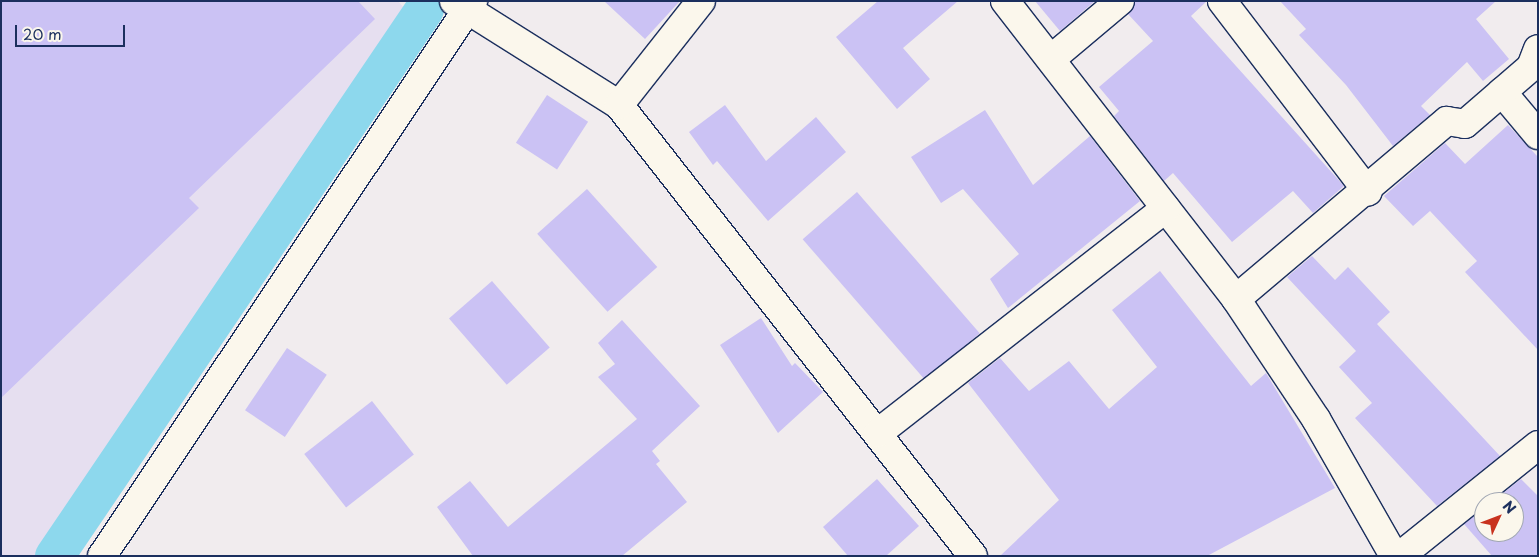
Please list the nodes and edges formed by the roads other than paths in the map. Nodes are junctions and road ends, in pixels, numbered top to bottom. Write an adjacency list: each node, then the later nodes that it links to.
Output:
1 (701, 1): 9 (street)
2 (1006, 1): 7 (street)
3 (1222, 1): 11 (street)
4 (1118, 2): 7 (street)
5 (464, 5): 9 (street); 16 (street)
6 (1538, 49): 8 (street)
7 (1051, 59): 12 (street)
8 (1502, 92): 10 (street); 11 (street)
9 (619, 106): 14 (street)
10 (1538, 135)
11 (1368, 192): 13 (street)
12 (1166, 208): 13 (street); 14 (street)
13 (1236, 299): 18 (street)
14 (878, 432): 17 (street)
15 (1538, 445): 19 (street)
16 (102, 556)
17 (973, 556)
18 (1394, 556)
19 (1400, 556)

